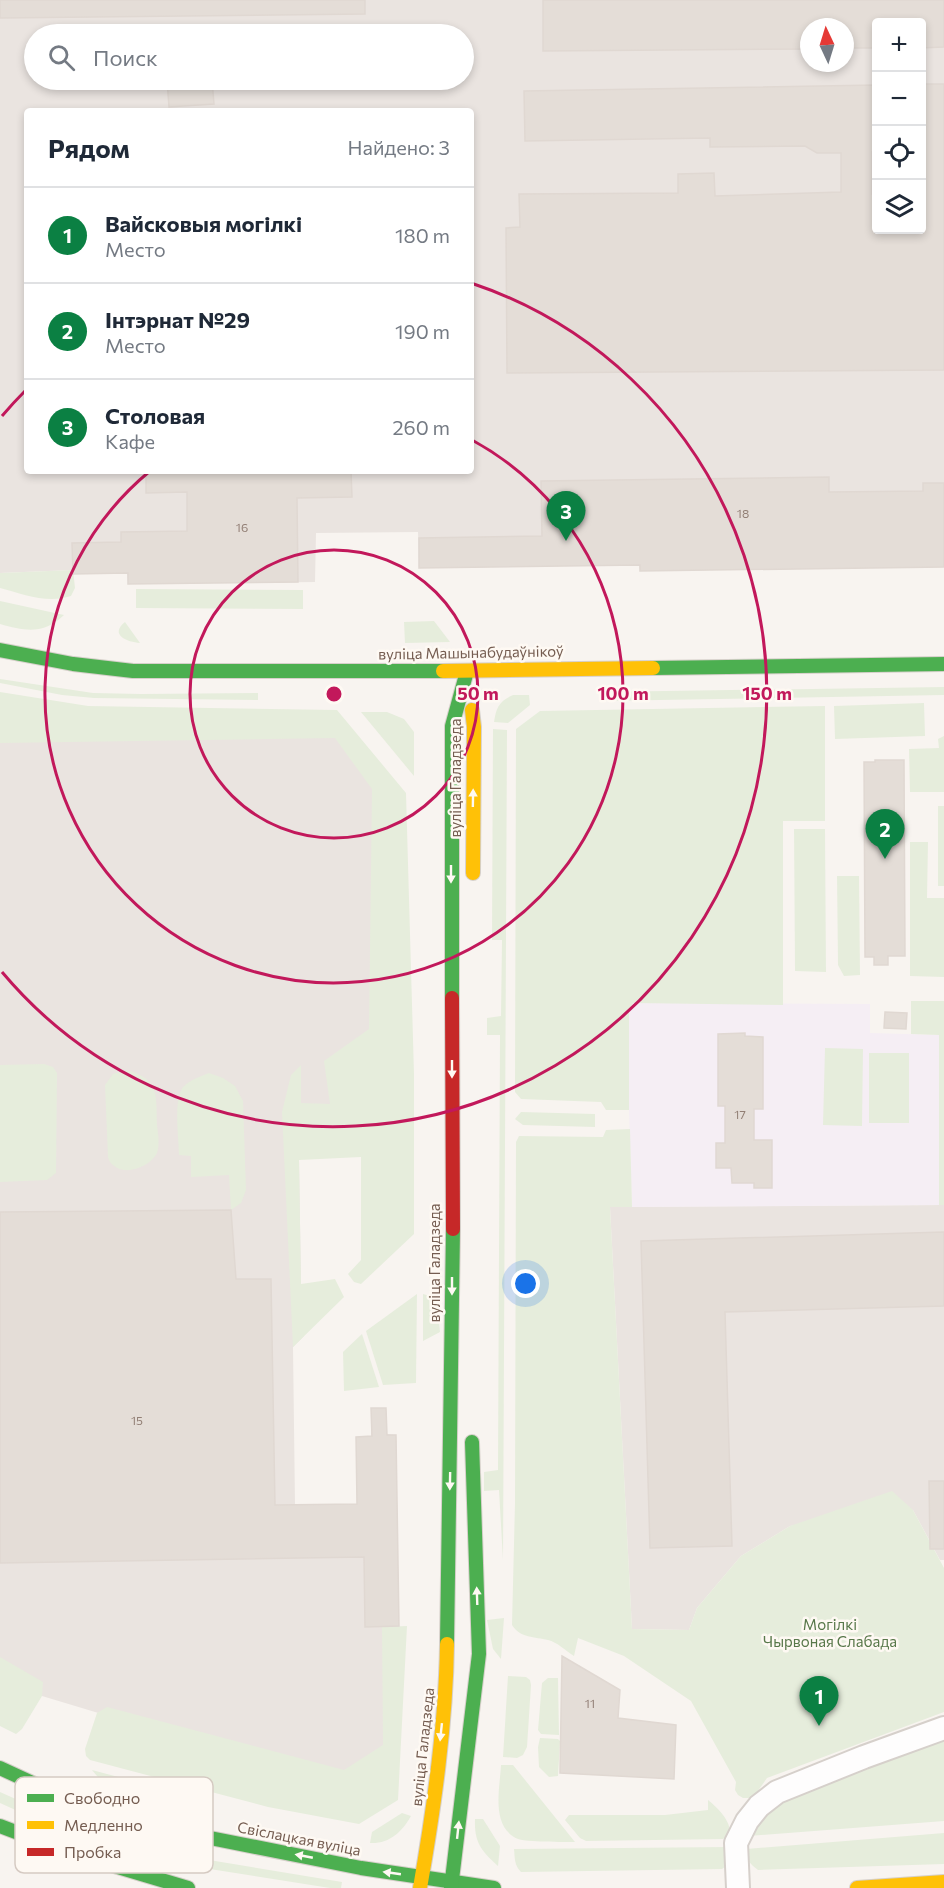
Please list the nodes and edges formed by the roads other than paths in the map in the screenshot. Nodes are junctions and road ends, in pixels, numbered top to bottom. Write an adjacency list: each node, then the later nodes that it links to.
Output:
1 (0, 650): 3 (main road, вуліца Машынабудаўнікоў)
2 (944, 664): 3 (main road, вуліца Машынабудаўнікоў)
3 (467, 670): 4 (main road, вуліца Галадзеда, one-way to 3); 14 (main road, вуліца Галадзеда, one-way to 14)
4 (472, 892)
5 (472, 1424): 15 (main road, one-way to 5)
6 (944, 1728): 18 (street)
7 (0, 1768): 8 (main road, Свіслацкая вуліца, one-way to 7)
8 (20, 1777)
9 (0, 1826): 10 (main road)
10 (15, 1831)
11 (213, 1839): 14 (main road, Свіслацкая вуліца, one-way to 11)
12 (137, 1873): 16 (main road)
13 (944, 1882): 19 (main road)
14 (422, 1883): 15 (main road, Свіслацкая вуліца)
15 (452, 1885): 17 (main road, Свіслацкая вуліца)
16 (188, 1888)
17 (494, 1888)
18 (738, 1888)
19 (857, 1888)

